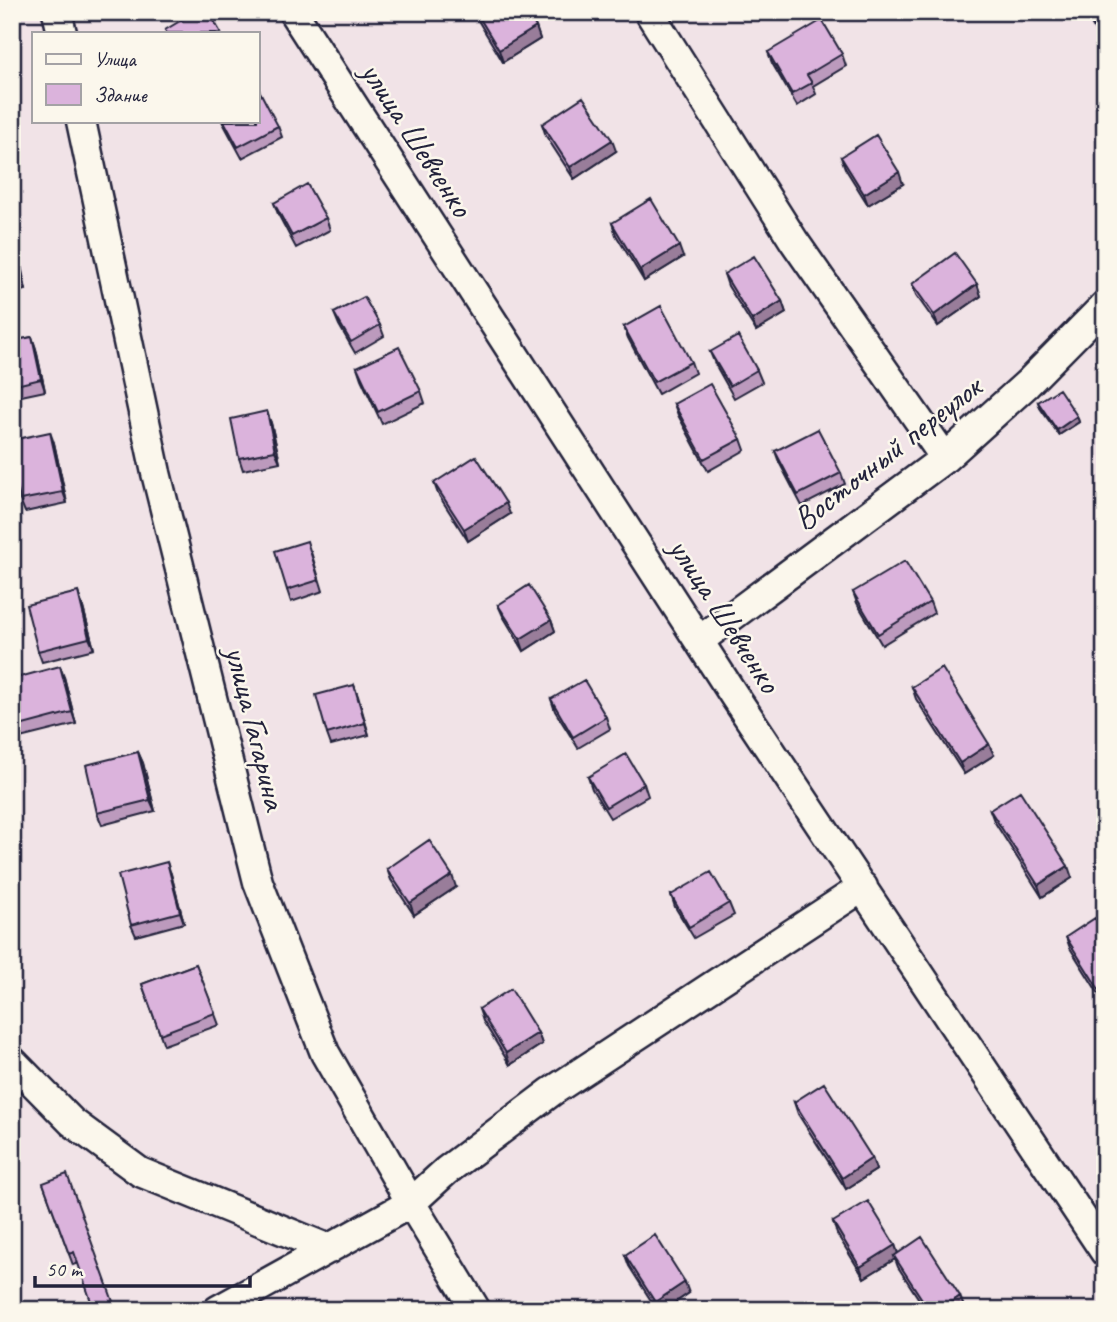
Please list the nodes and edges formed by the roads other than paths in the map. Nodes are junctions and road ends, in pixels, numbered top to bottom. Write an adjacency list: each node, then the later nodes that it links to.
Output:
1 (57, 12): 4 (street)
2 (293, 12): 8 (street, улица Шевченко)
3 (649, 12): 7 (street)
4 (62, 32)
5 (80, 122): 11 (street, улица Гагарина)
6 (1105, 305): 7 (street, Восточный переулок)
7 (945, 458): 8 (street, Восточный переулок)
8 (700, 640): 9 (street, улица Шевченко)
9 (863, 887): 11 (street); 13 (street, улица Шевченко)
10 (12, 1061): 12 (street)
11 (411, 1203): 12 (street); 15 (street, улица Гагарина)
12 (329, 1249): 14 (street)
13 (1105, 1252)
14 (218, 1310)
15 (476, 1310)

